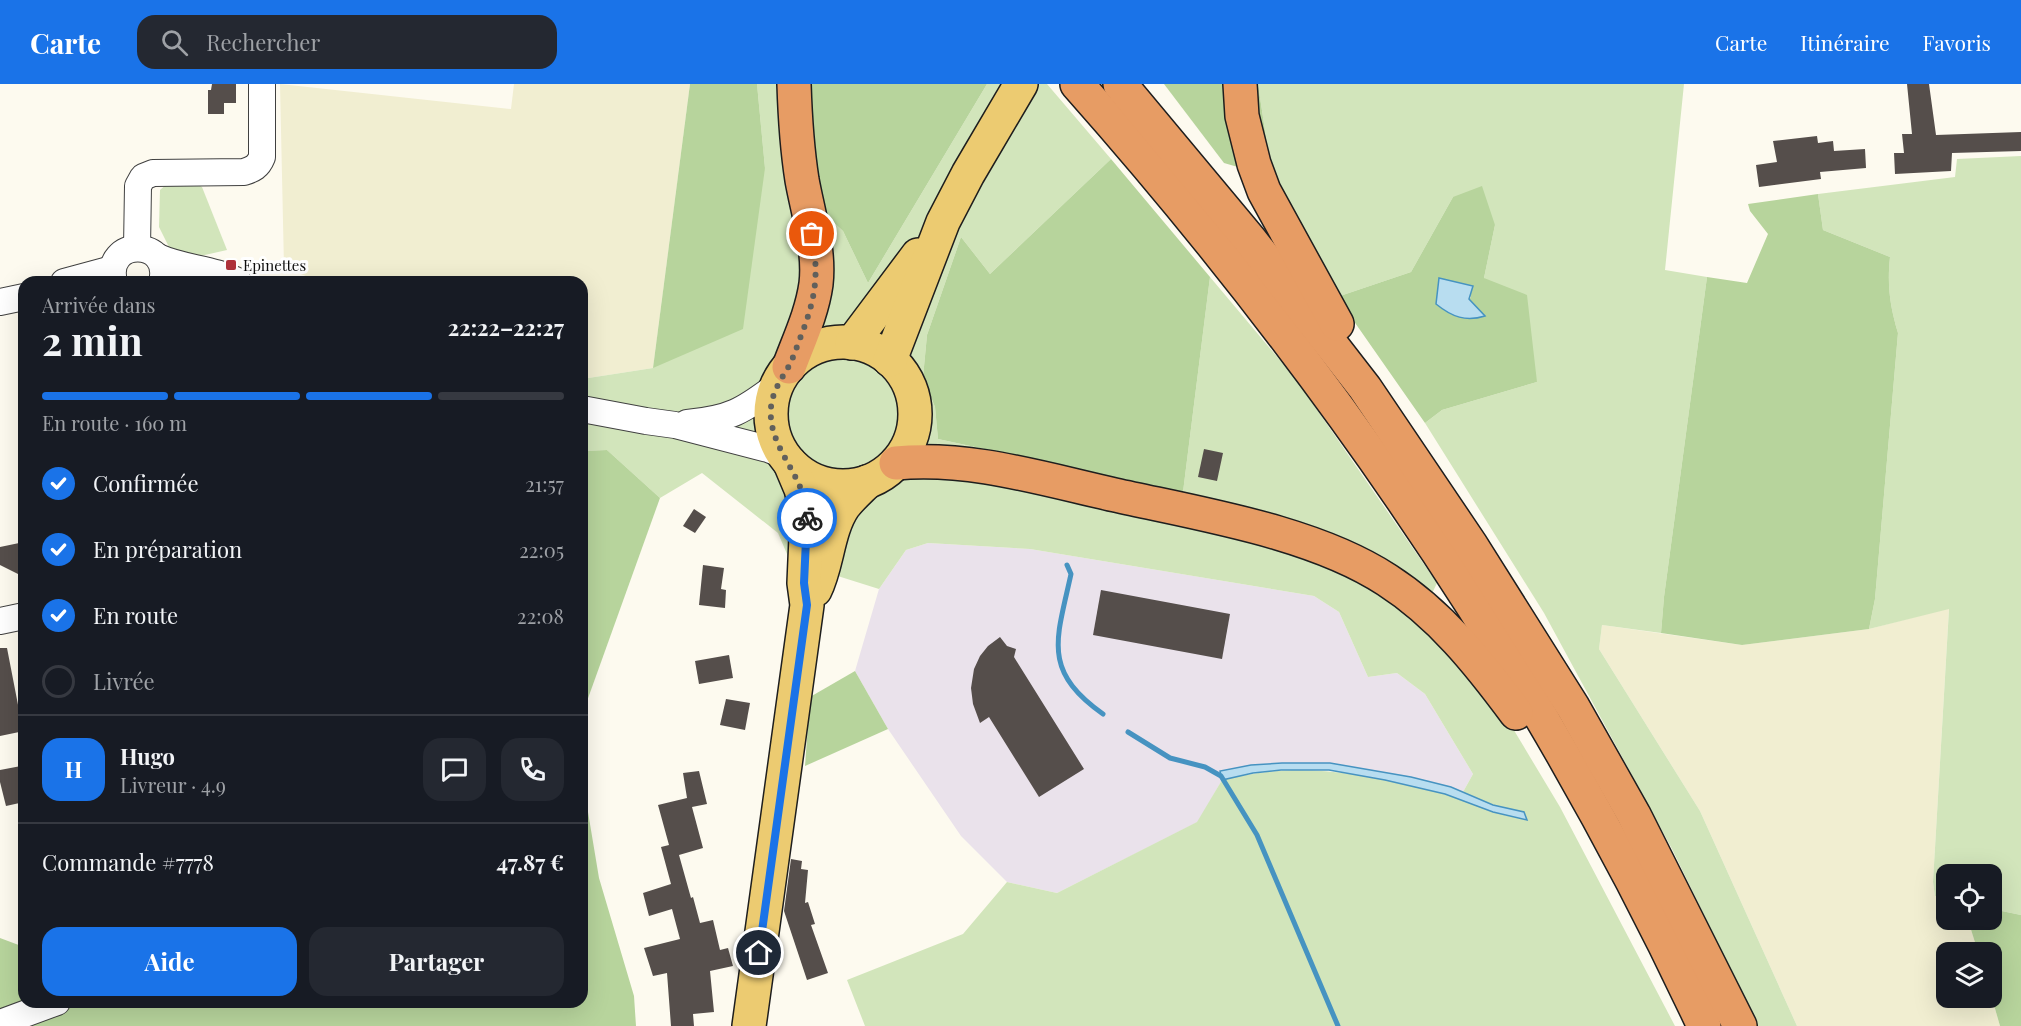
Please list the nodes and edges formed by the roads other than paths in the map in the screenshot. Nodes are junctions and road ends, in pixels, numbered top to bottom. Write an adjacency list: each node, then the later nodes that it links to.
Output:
1 (262, 84): 8 (street)
2 (794, 84): 15 (highway)
3 (1077, 84): 25 (highway)
4 (1120, 84): 16 (highway)
5 (1240, 84): 16 (highway)
6 (1016, 94): 7 (main road)
7 (943, 222): 13 (main road); 14 (main road)
8 (152, 262): 9 (street); 10 (street)
9 (113, 275)
10 (227, 276)
11 (18, 298): 12 (street)
12 (0, 302)
13 (852, 343): 14 (main road); 15 (main road)
14 (890, 360): 20 (main road)
15 (782, 376): 18 (street); 19 (main road)
16 (1365, 388): 30 (highway)
17 (588, 410): 18 (street)
18 (675, 424): 19 (street)
19 (786, 459): 21 (main road); 22 (main road)
20 (896, 463): 21 (main road); 25 (highway)
21 (867, 482): 22 (main road)
22 (807, 605): 28 (main road)
23 (18, 617): 24 (street)
24 (0, 621)
25 (1633, 882): 29 (highway)
26 (41, 1008): 27 (street)
27 (0, 1023)
28 (749, 1026)
29 (1704, 1026)
30 (1740, 1026)

